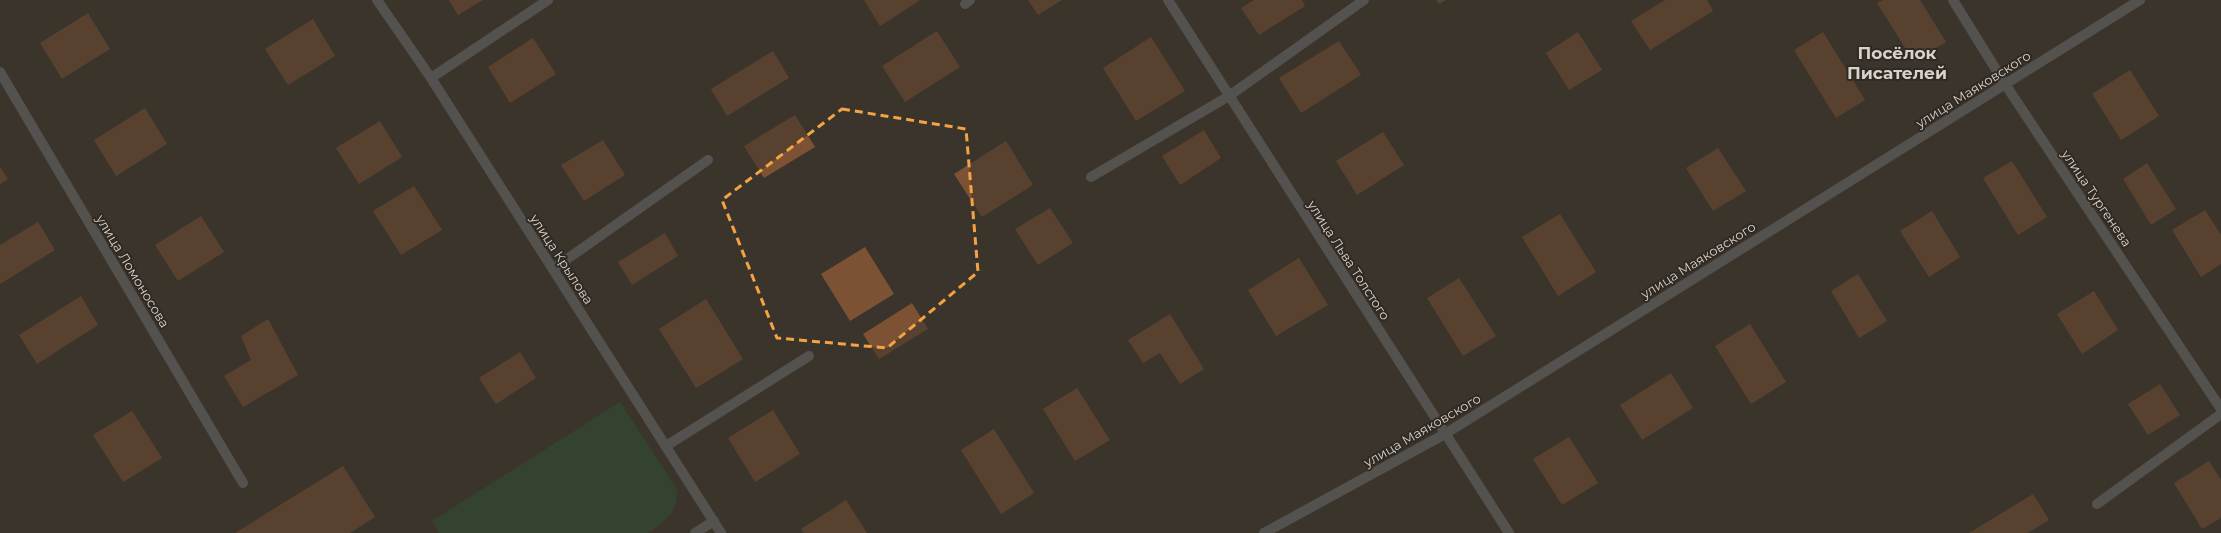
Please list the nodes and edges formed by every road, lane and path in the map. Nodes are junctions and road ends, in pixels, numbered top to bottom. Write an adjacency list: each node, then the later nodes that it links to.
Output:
1 (377, 0): 8 (street, улица Крылова)
2 (548, 0): 8 (street)
3 (1168, 0): 10 (street, улица Льва Толстого)
4 (1364, 0): 10 (street)
5 (1953, 0): 9 (street, улица Тургенева)
6 (2140, 0): 9 (street, улица Маяковского)
7 (0, 72): 19 (street, улица Ломоносова)
8 (431, 78): 13 (street, улица Крылова)
9 (2005, 84): 15 (street, улица Тургенева); 17 (street, улица Маяковского)
10 (1229, 96): 12 (street); 17 (street, улица Льва Толстого)
11 (708, 160): 13 (street)
12 (1091, 177)
13 (553, 269): 18 (street, улица Крылова)
14 (809, 356): 18 (street)
15 (2221, 410)
16 (2221, 414): 20 (street)
17 (1445, 434): 24 (street, улица Маяковского); 25 (street, улица Льва Толстого)
18 (666, 446): 21 (street, улица Крылова)
19 (243, 482)
20 (2097, 504)
21 (714, 521): 22 (street); 23 (street, улица Крылова)
22 (695, 533)
23 (721, 533)
24 (1264, 533)
25 (1509, 533)

